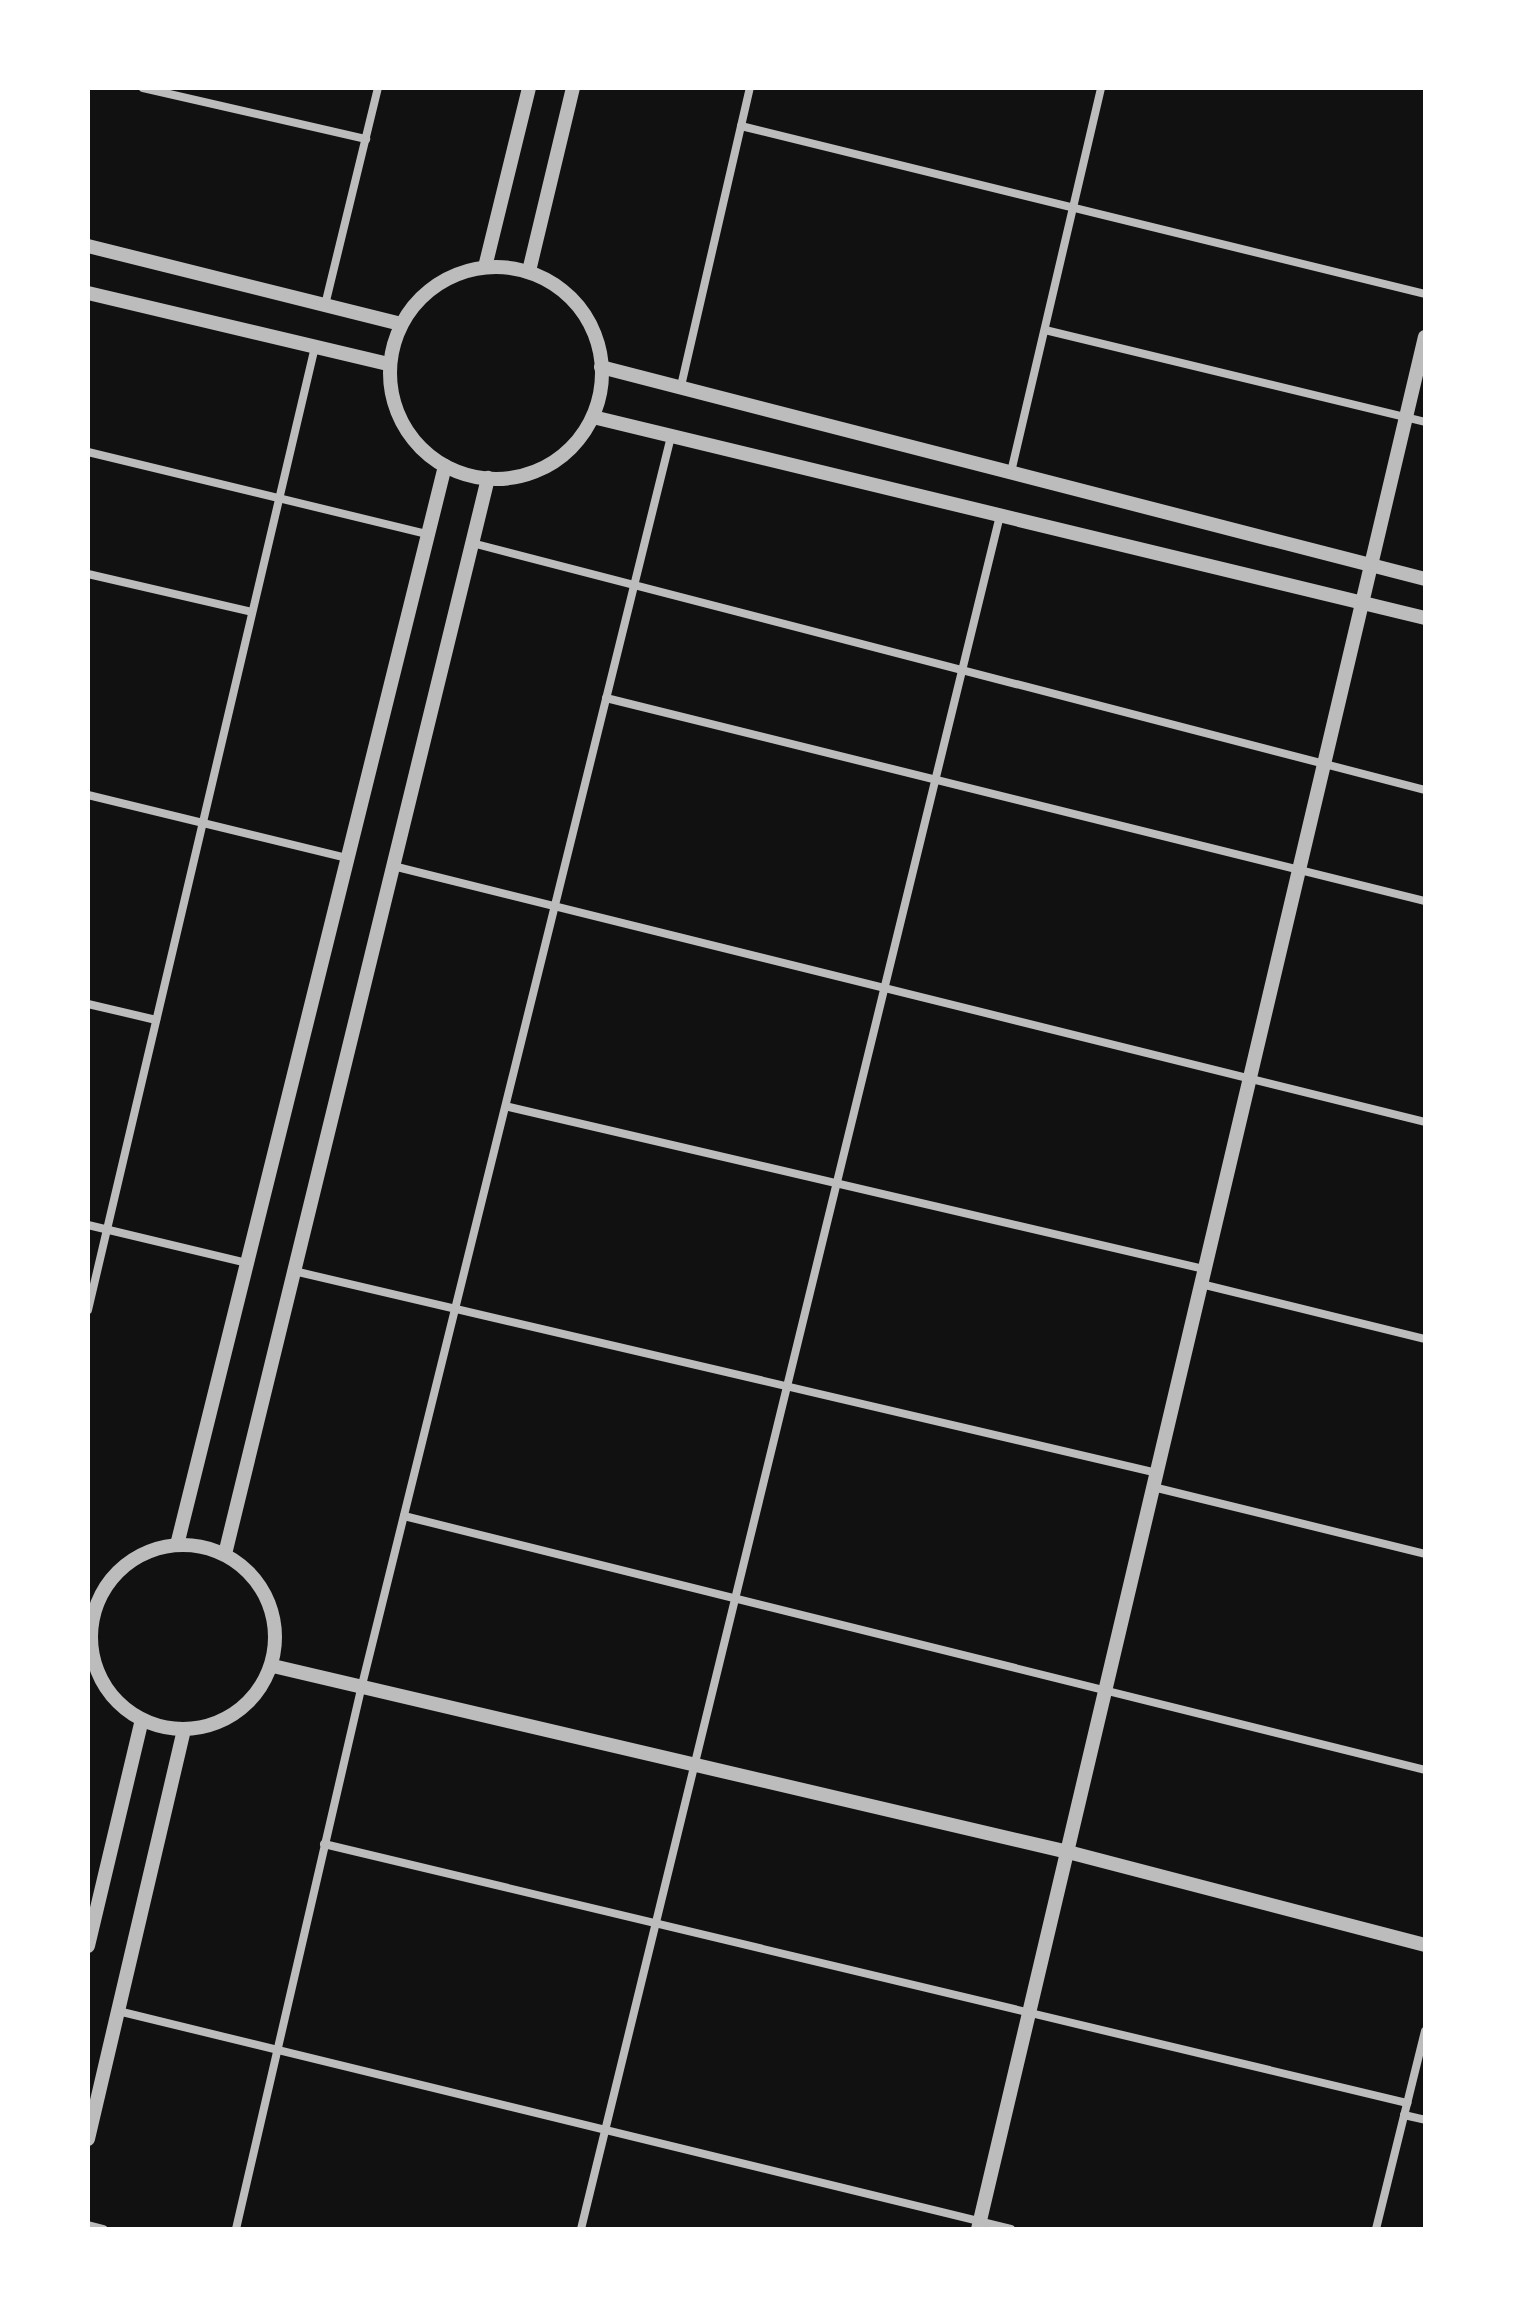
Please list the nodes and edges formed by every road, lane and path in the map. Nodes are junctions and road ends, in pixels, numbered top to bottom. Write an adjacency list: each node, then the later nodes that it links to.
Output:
1 (143, 88): 8 (street)
2 (378, 88): 8 (street)
3 (529, 88): 11 (street)
4 (573, 88): 12 (street)
5 (750, 88): 7 (street)
6 (1101, 88): 9 (street)
7 (741, 126): 9 (street); 22 (street)
8 (366, 139): 15 (street)
9 (1073, 208): 14 (street); 17 (street)
10 (88, 246): 15 (street)
11 (485, 267): 12 (street); 16 (street)
12 (529, 271): 21 (street)
13 (88, 293): 19 (street)
14 (1425, 294)
15 (325, 305): 16 (street)
16 (400, 324): 20 (street)
17 (1045, 330): 24 (street); 29 (street)
18 (1425, 337): 24 (street)
19 (315, 347): 20 (street); 31 (street)
20 (389, 364): 28 (street)
21 (601, 367): 22 (street); 23 (street)
22 (681, 386): 29 (street)
23 (593, 417): 26 (street); 30 (street)
24 (1405, 417): 25 (street); 35 (street)
25 (1425, 422)
26 (671, 436): 32 (street); 38 (street)
27 (88, 452): 31 (street)
28 (445, 466): 30 (street); 33 (street)
29 (1011, 472): 35 (street)
30 (488, 478): 34 (street)
31 (279, 499): 33 (street); 40 (street)
32 (1000, 515): 39 (street); 42 (street)
33 (428, 534): 49 (street)
34 (472, 543): 38 (street); 50 (street)
35 (1369, 565): 37 (street); 39 (street)
36 (88, 574): 40 (street)
37 (1425, 579)
38 (633, 586): 42 (street); 43 (street)
39 (1360, 602): 41 (street); 44 (street)
40 (252, 612): 48 (street)
41 (1425, 618)
42 (962, 672): 44 (street); 45 (street)
43 (606, 698): 45 (street); 53 (street)
44 (1322, 766): 46 (street); 51 (street)
45 (935, 779): 51 (street); 54 (street)
46 (1425, 790)
47 (88, 795): 48 (street)
48 (203, 823): 49 (street); 56 (street)
49 (347, 858): 63 (street)
50 (393, 866): 53 (street); 64 (street)
51 (1298, 869): 52 (street); 57 (street)
52 (1425, 901)
53 (555, 906): 54 (street); 58 (street)
54 (884, 987): 57 (street); 60 (street)
55 (88, 1004): 56 (street)
56 (156, 1020): 62 (street)
57 (1249, 1078): 59 (street); 65 (street)
58 (509, 1107): 60 (street); 67 (street)
59 (1425, 1122)
60 (836, 1183): 65 (street); 69 (street)
61 (88, 1225): 62 (street)
62 (107, 1229): 63 (street); 66 (street)
63 (247, 1263): 72 (street)
64 (294, 1271): 67 (street); 73 (street)
65 (1203, 1276): 68 (street); 70 (street)
66 (88, 1310)
67 (457, 1310): 69 (street); 71 (street)
68 (1425, 1339)
69 (785, 1387): 70 (street); 75 (street)
70 (1155, 1480): 74 (street); 79 (street)
71 (404, 1516): 75 (street); 78 (street)
72 (177, 1545): 73 (street); 76 (street)
73 (225, 1554): 77 (street)
74 (1425, 1554)
75 (733, 1598): 79 (street); 82 (street)
76 (91, 1615): 80 (street)
77 (273, 1666): 78 (street); 81 (street)
78 (362, 1685): 82 (street); 84 (street)
79 (1106, 1690): 83 (street); 85 (street)
80 (142, 1720): 81 (street); 88 (street)
81 (184, 1729): 89 (street)
82 (692, 1763): 85 (street); 86 (street)
83 (1425, 1770)
84 (324, 1844): 86 (street); 92 (street)
85 (1068, 1852): 87 (street); 90 (street)
86 (654, 1923): 90 (street); 96 (street)
87 (1425, 1945)
88 (88, 1946)
89 (118, 2011): 92 (street); 97 (street)
90 (1029, 2013): 93 (street); 99 (street)
91 (1425, 2031): 93 (street)
92 (277, 2050): 96 (street); 101 (street)
93 (1407, 2103): 94 (street)
94 (1404, 2115): 95 (street); 104 (street)
95 (1425, 2120)
96 (605, 2130): 99 (street); 102 (street)
97 (88, 2139)
98 (88, 2225): 100 (street)
99 (979, 2225): 103 (street)
100 (103, 2229)
101 (236, 2229)
102 (581, 2229)
103 (1011, 2229)
104 (1376, 2229)

